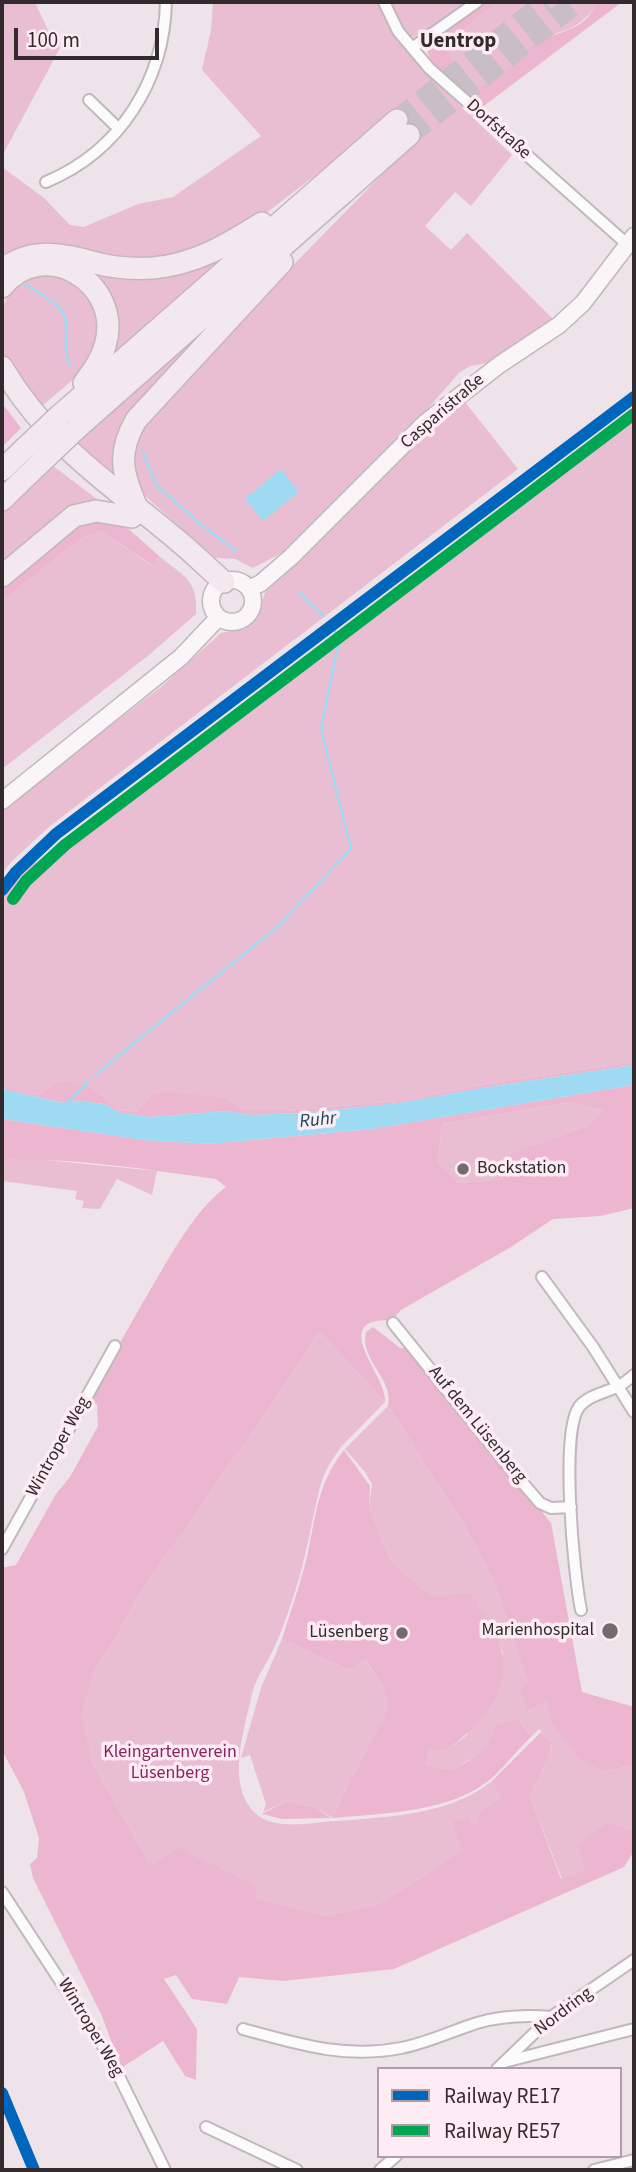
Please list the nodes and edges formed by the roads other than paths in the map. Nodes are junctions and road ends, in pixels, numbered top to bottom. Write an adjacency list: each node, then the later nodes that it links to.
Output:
1 (166, 2): 6 (street)
2 (384, 2): 4 (street, Dorfstraße)
3 (477, 2): 4 (street)
4 (412, 48): 10 (street, Dorfstraße)
5 (89, 100): 6 (street)
6 (119, 129): 8 (street)
7 (366, 171): 9 (highway); 15 (highway); 18 (highway)
8 (46, 182)
9 (317, 188): 11 (highway); 15 (highway)
10 (631, 240): 21 (main road, Casparistraße)
11 (2, 270)
12 (2, 287): 15 (highway)
13 (2, 367): 18 (highway)
14 (2, 388): 18 (highway)
15 (67, 423): 16 (highway, bridge); 17 (highway, bridge)
16 (2, 470)
17 (2, 500)
18 (135, 513): 19 (highway); 20 (highway)
19 (2, 576)
20 (219, 587): 21 (main road); 22 (main road)
21 (249, 589): 22 (main road)
22 (218, 618): 23 (main road)
23 (2, 801)
24 (542, 1277): 28 (street)
25 (393, 1323): 30 (street, Auf dem Lüsenberg)
26 (115, 1346): 31 (street, Wintroper Weg)
27 (634, 1375): 28 (street)
28 (619, 1386): 29 (street); 30 (street)
29 (634, 1412)
30 (571, 1507): 32 (street)
31 (2, 1549)
32 (581, 1611)
33 (2, 1892): 42 (street, Wintroper Weg)
34 (634, 1960): 35 (street, Nordring)
35 (551, 2017): 36 (street); 38 (street, Nordring)
36 (243, 2029)
37 (634, 2029): 38 (street)
38 (501, 2065)
39 (206, 2127): 43 (street)
40 (395, 2158): 44 (street)
41 (634, 2160): 45 (street)
42 (165, 2170)
43 (297, 2170)
44 (380, 2170)
45 (594, 2170)

